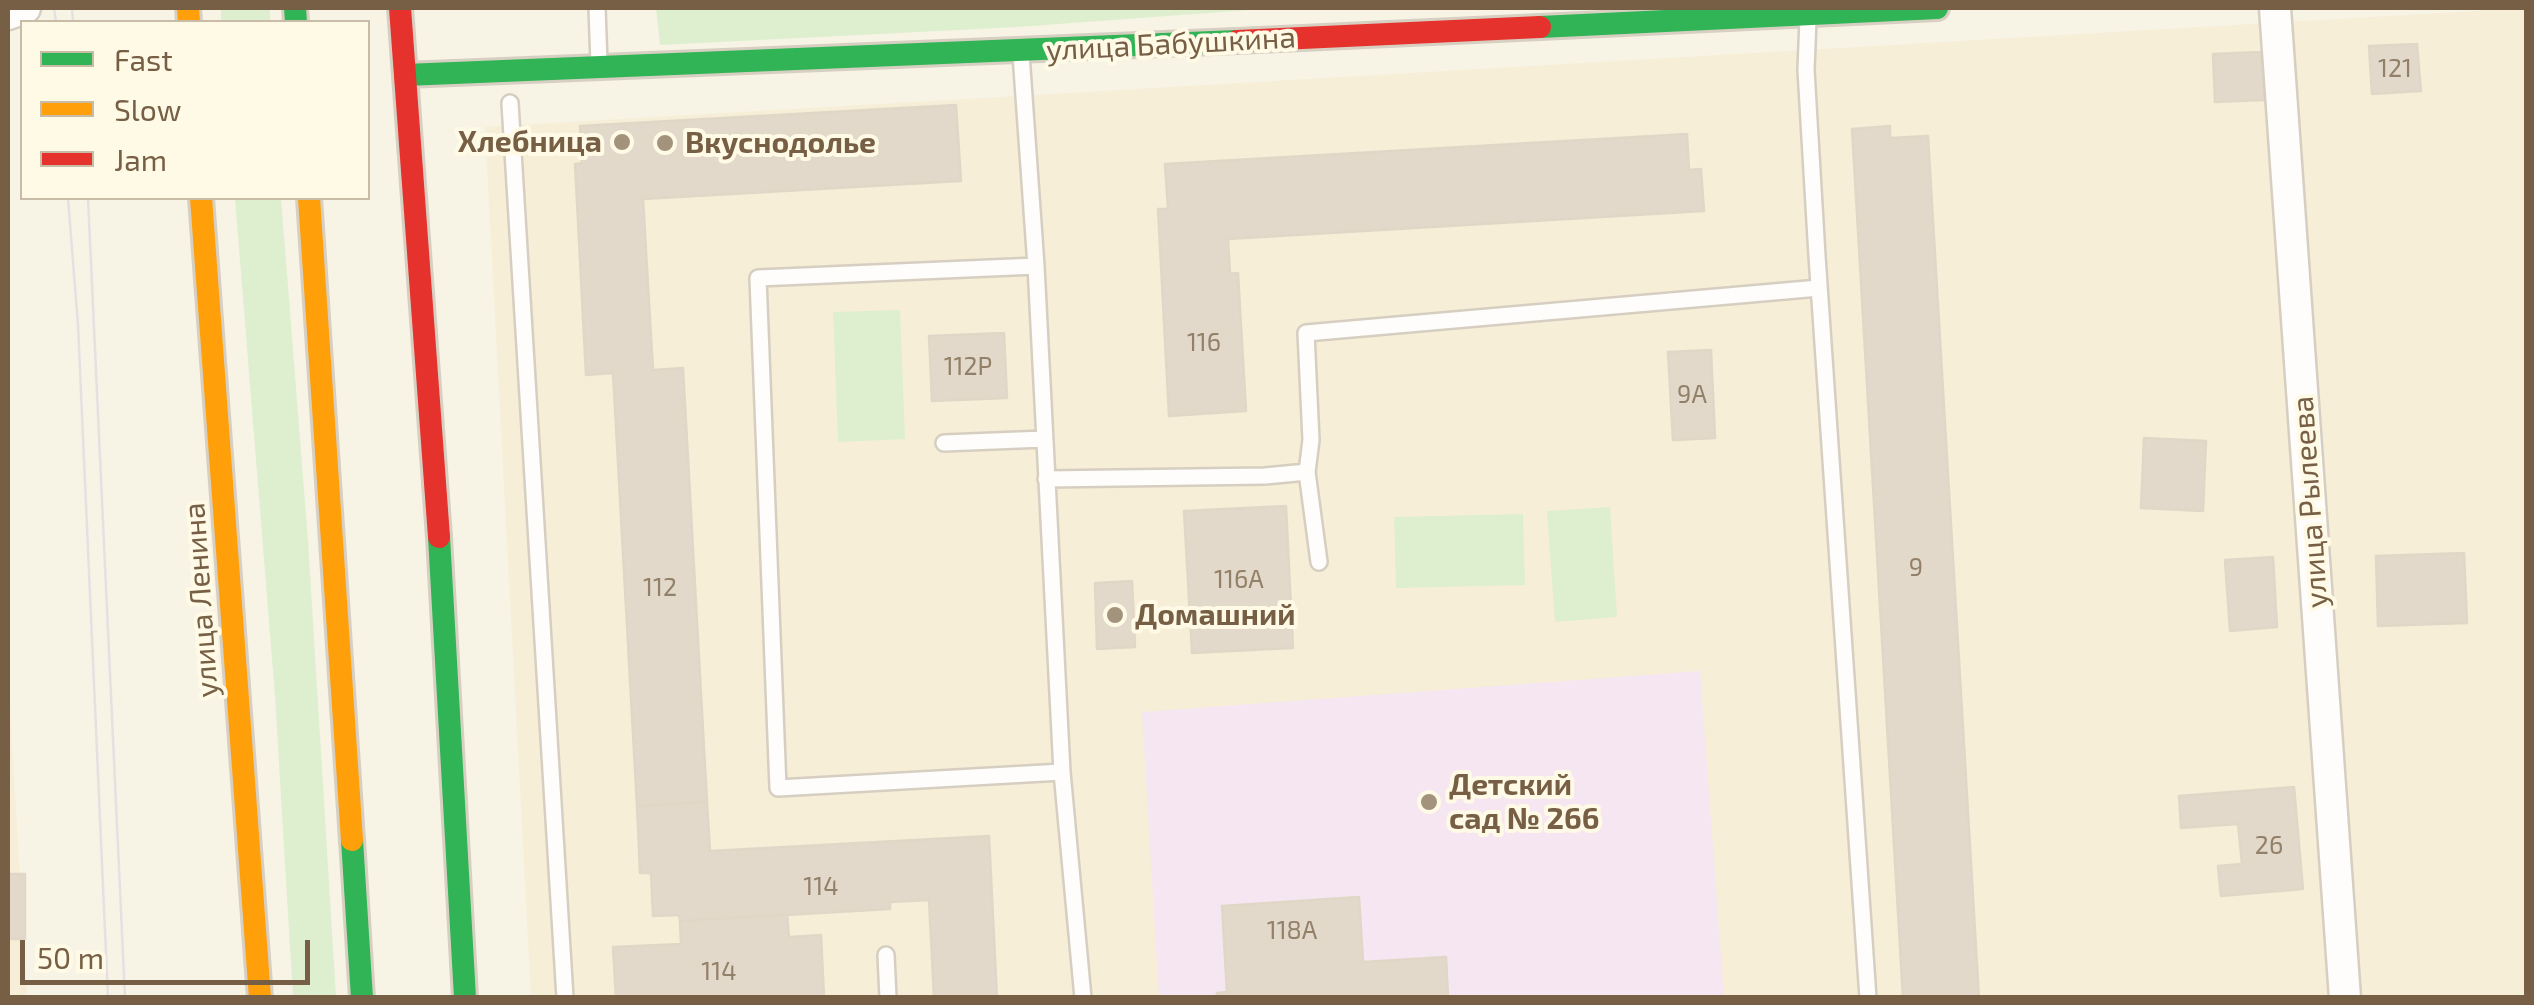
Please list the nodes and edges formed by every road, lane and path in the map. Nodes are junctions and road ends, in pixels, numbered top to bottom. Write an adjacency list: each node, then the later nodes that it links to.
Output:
1 (400, 8): 8 (street)
2 (597, 8): 7 (lane)
3 (1937, 8): 5 (street, улица Бабушкина)
4 (2275, 8): 28 (street, улица Рылеева)
5 (1808, 11): 6 (street, улица Бабушкина); 13 (lane)
6 (1020, 51): 7 (street, улица Бабушкина); 12 (lane)
7 (599, 67): 8 (street, улица Бабушкина)
8 (405, 75): 23 (street)
9 (510, 103): 24 (lane)
10 (202, 200): 21 (street, улица Ленина)
11 (309, 200): 22 (street)
12 (1036, 266): 14 (lane); 19 (lane)
13 (1819, 288): 16 (lane); 27 (lane)
14 (1044, 440): 15 (lane); 17 (lane)
15 (944, 444)
16 (1307, 472): 17 (lane); 18 (lane)
17 (1046, 479): 19 (lane)
18 (1319, 562)
19 (1062, 772): 26 (lane)
20 (886, 955): 25 (lane)
21 (260, 998)
22 (362, 998)
23 (464, 998)
24 (566, 998)
25 (888, 998)
26 (1083, 998)
27 (1868, 998)
28 (2345, 998)

